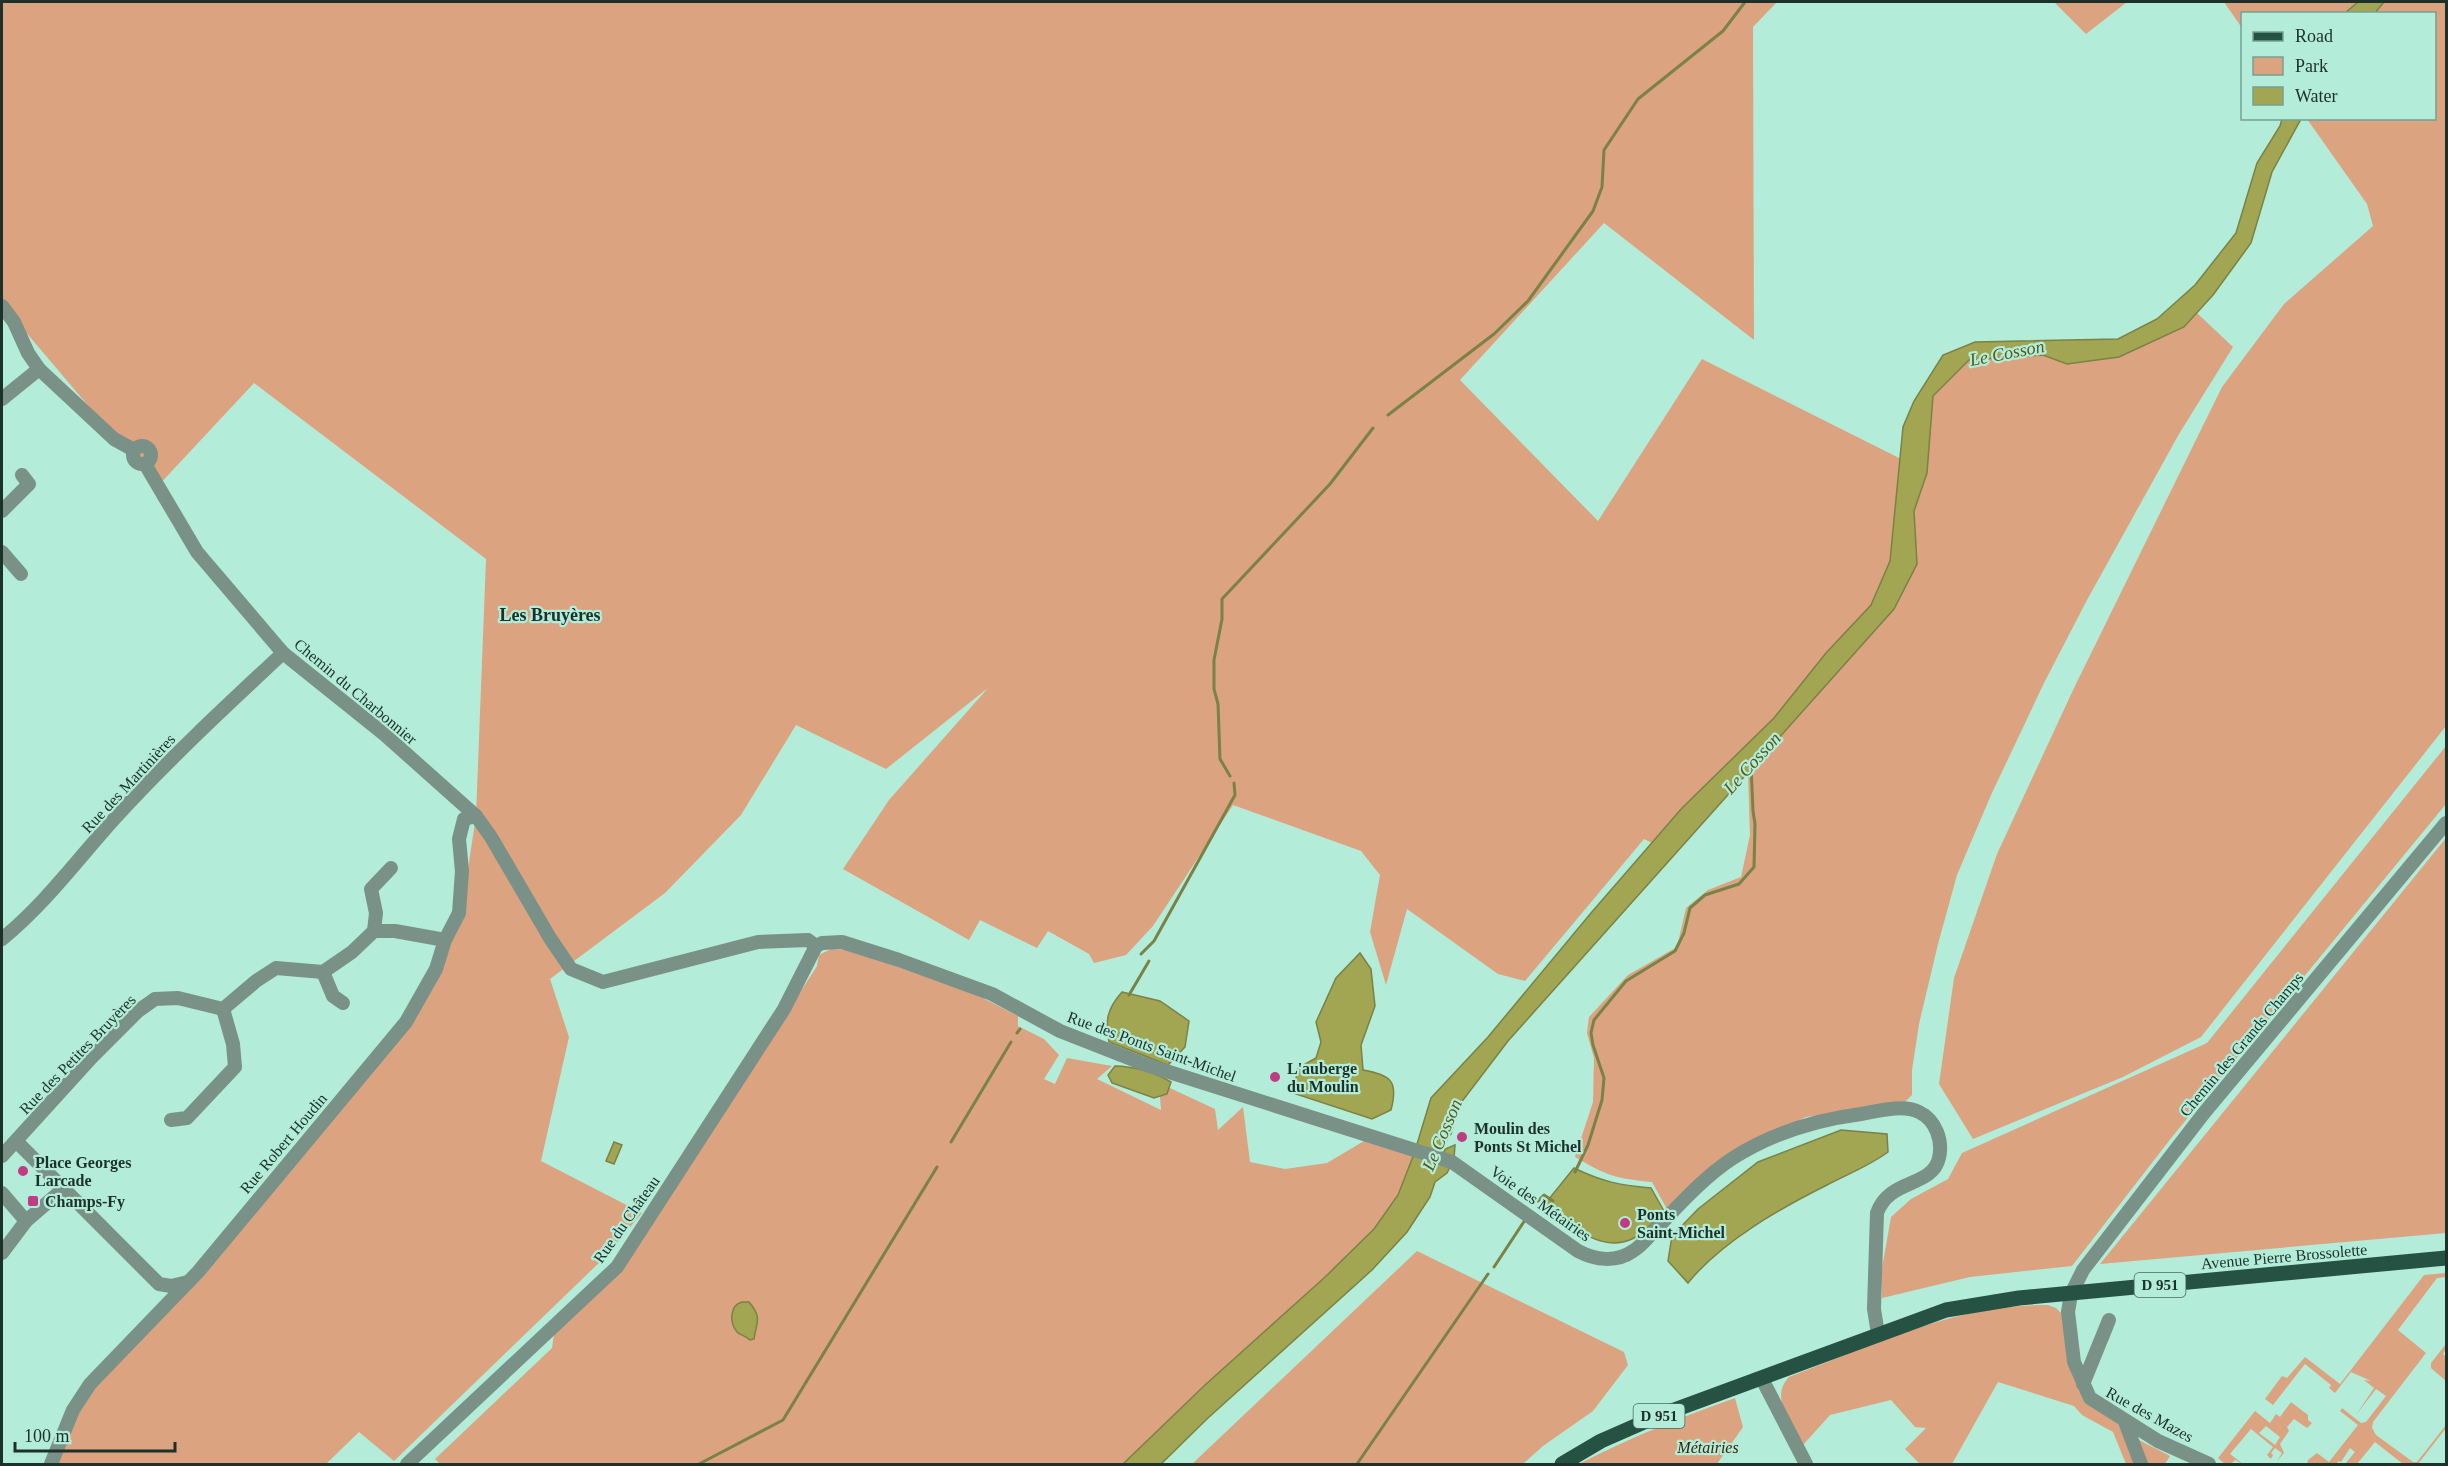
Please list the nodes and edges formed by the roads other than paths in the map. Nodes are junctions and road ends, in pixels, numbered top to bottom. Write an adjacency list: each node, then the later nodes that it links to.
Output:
1 (2, 306): 2 (street)
2 (39, 369): 3 (street); 8 (street, Chemin du Charbonnier)
3 (2, 399)
4 (22, 475): 5 (street)
5 (2, 511)
6 (2, 552): 7 (street)
7 (21, 574)
8 (284, 653): 9 (street, Chemin du Charbonnier); 13 (street, Rue des Martinières)
9 (476, 816): 14 (street, Rue Robert Houdin); 15 (street, Chemin du Charbonnier)
10 (2446, 823): 30 (street, Chemin des Grands Champs)
11 (391, 868): 12 (street)
12 (374, 932): 14 (street); 16 (street)
13 (2, 939)
14 (445, 940): 28 (street, Rue Robert Houdin)
15 (816, 946): 21 (street, Rue des Ponts Saint-Michel); 38 (street, Rue du Château)
16 (323, 972): 17 (street); 18 (street)
17 (342, 1003)
18 (223, 1010): 19 (street); 20 (street, Rue des Petites Bruyères)
19 (171, 1120)
20 (16, 1142): 22 (street, Rue des Petites Bruyères); 23 (street)
21 (1415, 1150): 33 (street, Voie des Métairies)
22 (2, 1156)
23 (62, 1190): 25 (street); 29 (street)
24 (2, 1193): 25 (street)
25 (26, 1221): 26 (street)
26 (2, 1253)
27 (2446, 1258): 30 (main road, Avenue Pierre Brossolette / D 951)
28 (188, 1282): 29 (street); 31 (street, Rue Robert Houdin)
29 (159, 1284): 31 (street)
30 (2071, 1294): 33 (main road, Avenue Pierre Brossolette / D 951); 35 (street, Rue des Mazes)
31 (158, 1315): 37 (street, Rue Robert Houdin)
32 (2109, 1320): 35 (street, Rue des Mazes)
33 (1878, 1334): 34 (main road, D 951)
34 (1762, 1379): 39 (main road, D 951); 40 (street)
35 (2083, 1384): 36 (street, Rue des Mazes)
36 (2125, 1422): 41 (street); 42 (street, Rue des Mazes)
37 (51, 1464)
38 (408, 1464)
39 (1562, 1464)
40 (1806, 1464)
41 (2141, 1464)
42 (2209, 1464)

